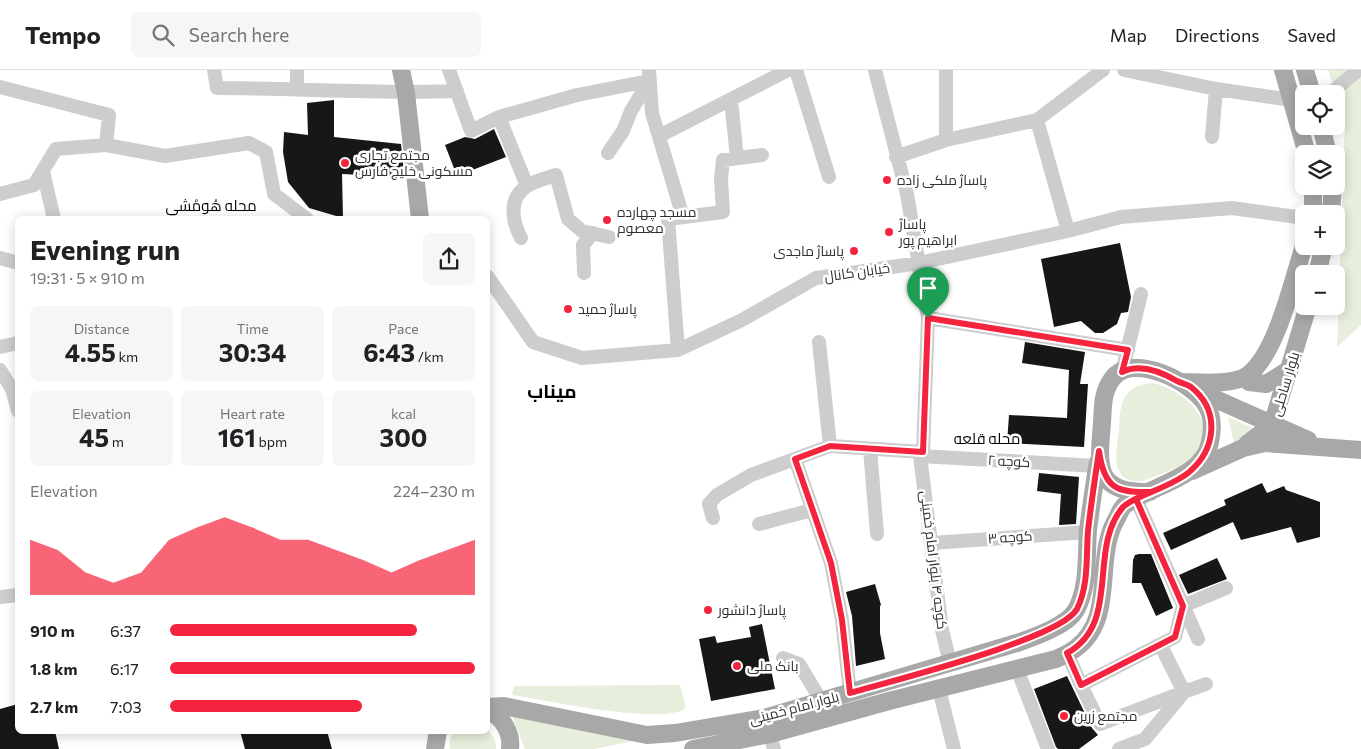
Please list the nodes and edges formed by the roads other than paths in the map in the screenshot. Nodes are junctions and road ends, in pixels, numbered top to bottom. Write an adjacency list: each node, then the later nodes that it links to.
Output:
1 (214, 70): 19 (street)
2 (297, 70): 19 (street)
3 (401, 70): 22 (main road)
4 (448, 70): 21 (street)
5 (788, 70): 23 (street)
6 (796, 70): 37 (street)
7 (875, 70): 34 (street, کوچه ۴ بلوار امام خمینی)
8 (946, 70): 29 (street)
9 (1103, 70): 26 (street)
10 (1124, 70): 15 (street)
11 (1283, 70): 24 (main road)
12 (1305, 70): 16 (main road)
13 (1358, 70): 17 (street)
14 (649, 75): 25 (street); 27 (street); 32 (street)
15 (1177, 76): 20 (street)
16 (1309, 85)
17 (1340, 85)
18 (0, 87): 30 (street)
19 (297, 88): 22 (street)
20 (1216, 89): 24 (street); 28 (street)
21 (457, 91): 22 (street); 25 (street)
22 (406, 93): 42 (main road)
23 (731, 100): 27 (street); 35 (street)
24 (1292, 100): 31 (main road)
25 (499, 116): 38 (street)
26 (1038, 120): 29 (street); 45 (street)
27 (659, 136): 43 (street)
28 (1212, 137)
29 (946, 140): 34 (street)
30 (106, 145): 36 (street); 41 (street)
31 (1304, 145)
32 (608, 153)
33 (762, 154): 35 (street)
34 (896, 157): 52 (street, کوچه ۴ بلوار امام خمینی)
35 (737, 158): 43 (street)
36 (43, 171): 39 (street); 40 (street)
37 (830, 177)
38 (527, 186): 46 (street); 48 (street)
39 (0, 194)
40 (53, 216)
41 (303, 216)
42 (420, 216)
43 (683, 216): 61 (street)
44 (1295, 217): 45 (street, خیابان کانال)
45 (1068, 231): 52 (street, خیابان کانال)
46 (593, 233): 47 (street); 53 (street)
47 (609, 237)
48 (521, 238)
49 (1301, 255): 66 (main road, بلوار ساحلی)
50 (0, 258): 51 (street)
51 (15, 262)
52 (919, 263): 57 (street, کوچه ۴ بلوار امام خمینی); 61 (street, خیابان کانال)
53 (584, 273)
54 (490, 280): 61 (street, خیابان کانال)
55 (1141, 294): 62 (street)
56 (1305, 315): 63 (main road, بلوار ساحلی)
57 (928, 318): 62 (street); 76 (street, کوچه ۴ بلوار امام خمینی)
58 (819, 342): 71 (street)
59 (15, 344): 60 (street)
60 (0, 347)
61 (678, 350)
62 (1128, 350): 65 (street)
63 (1290, 369): 66 (main road); 70 (main road, بلوار ساحلی)
64 (0, 370): 68 (street)
65 (1122, 372): 67 (main road); 78 (main road)
66 (1247, 376): 67 (main road)
67 (1184, 384): 70 (main road); 79 (main road)
68 (10, 387): 69 (street)
69 (15, 403)
70 (1272, 425): 72 (main road, بلوار ساحلی); 73 (main road)
71 (830, 446): 74 (street, کوچه ۲); 77 (street)
72 (1242, 448): 73 (main road); 79 (main road)
73 (1330, 448): 75 (main road)
74 (870, 449): 76 (street, کوچه ۲); 85 (street)
75 (1361, 450)
76 (922, 454): 78 (street, کوچه ۲); 86 (street, کوچه ۴ بلوار امام خمینی)
77 (795, 459): 81 (street); 82 (street)
78 (1098, 459): 80 (main road); 84 (main road, بلوار امام خمینی)
79 (1187, 474): 80 (main road)
80 (1143, 496): 90 (street); 93 (main road, بلوار امام خمینی)
81 (812, 510): 83 (street); 101 (street)
82 (714, 518)
83 (759, 524)
84 (1088, 532): 86 (street, کوچه ۳); 95 (main road, بلوار امام خمینی)
85 (877, 534)
86 (932, 543): 95 (street, کوچه ۴ بلوار امام خمینی)
87 (1226, 588): 90 (street)
88 (15, 595): 89 (street)
89 (0, 597)
90 (1183, 606): 91 (street); 92 (street)
91 (1198, 639)
92 (1161, 646): 98 (street); 100 (street)
93 (1067, 653): 96 (main road, بلوار امام خمینی); 98 (street)
94 (783, 658): 102 (street)
95 (950, 663): 101 (main road, بلوار امام خمینی)
96 (1016, 669): 99 (main road, بلوار امام خمینی); 109 (street)
97 (1206, 684): 100 (street)
98 (1081, 685): 100 (street)
99 (939, 689): 105 (main road, بلوار امام خمینی); 108 (street)
100 (1184, 692): 110 (street)
101 (850, 693): 102 (main road, بلوار امام خمینی)
102 (822, 702): 103 (main road, بلوار امام خمینی)
103 (490, 709)
104 (490, 711): 106 (main road)
105 (772, 742): 107 (main road, بلوار امام خمینی)
106 (510, 749)
107 (693, 749)
108 (954, 749)
109 (1048, 749)
110 (1119, 749)

